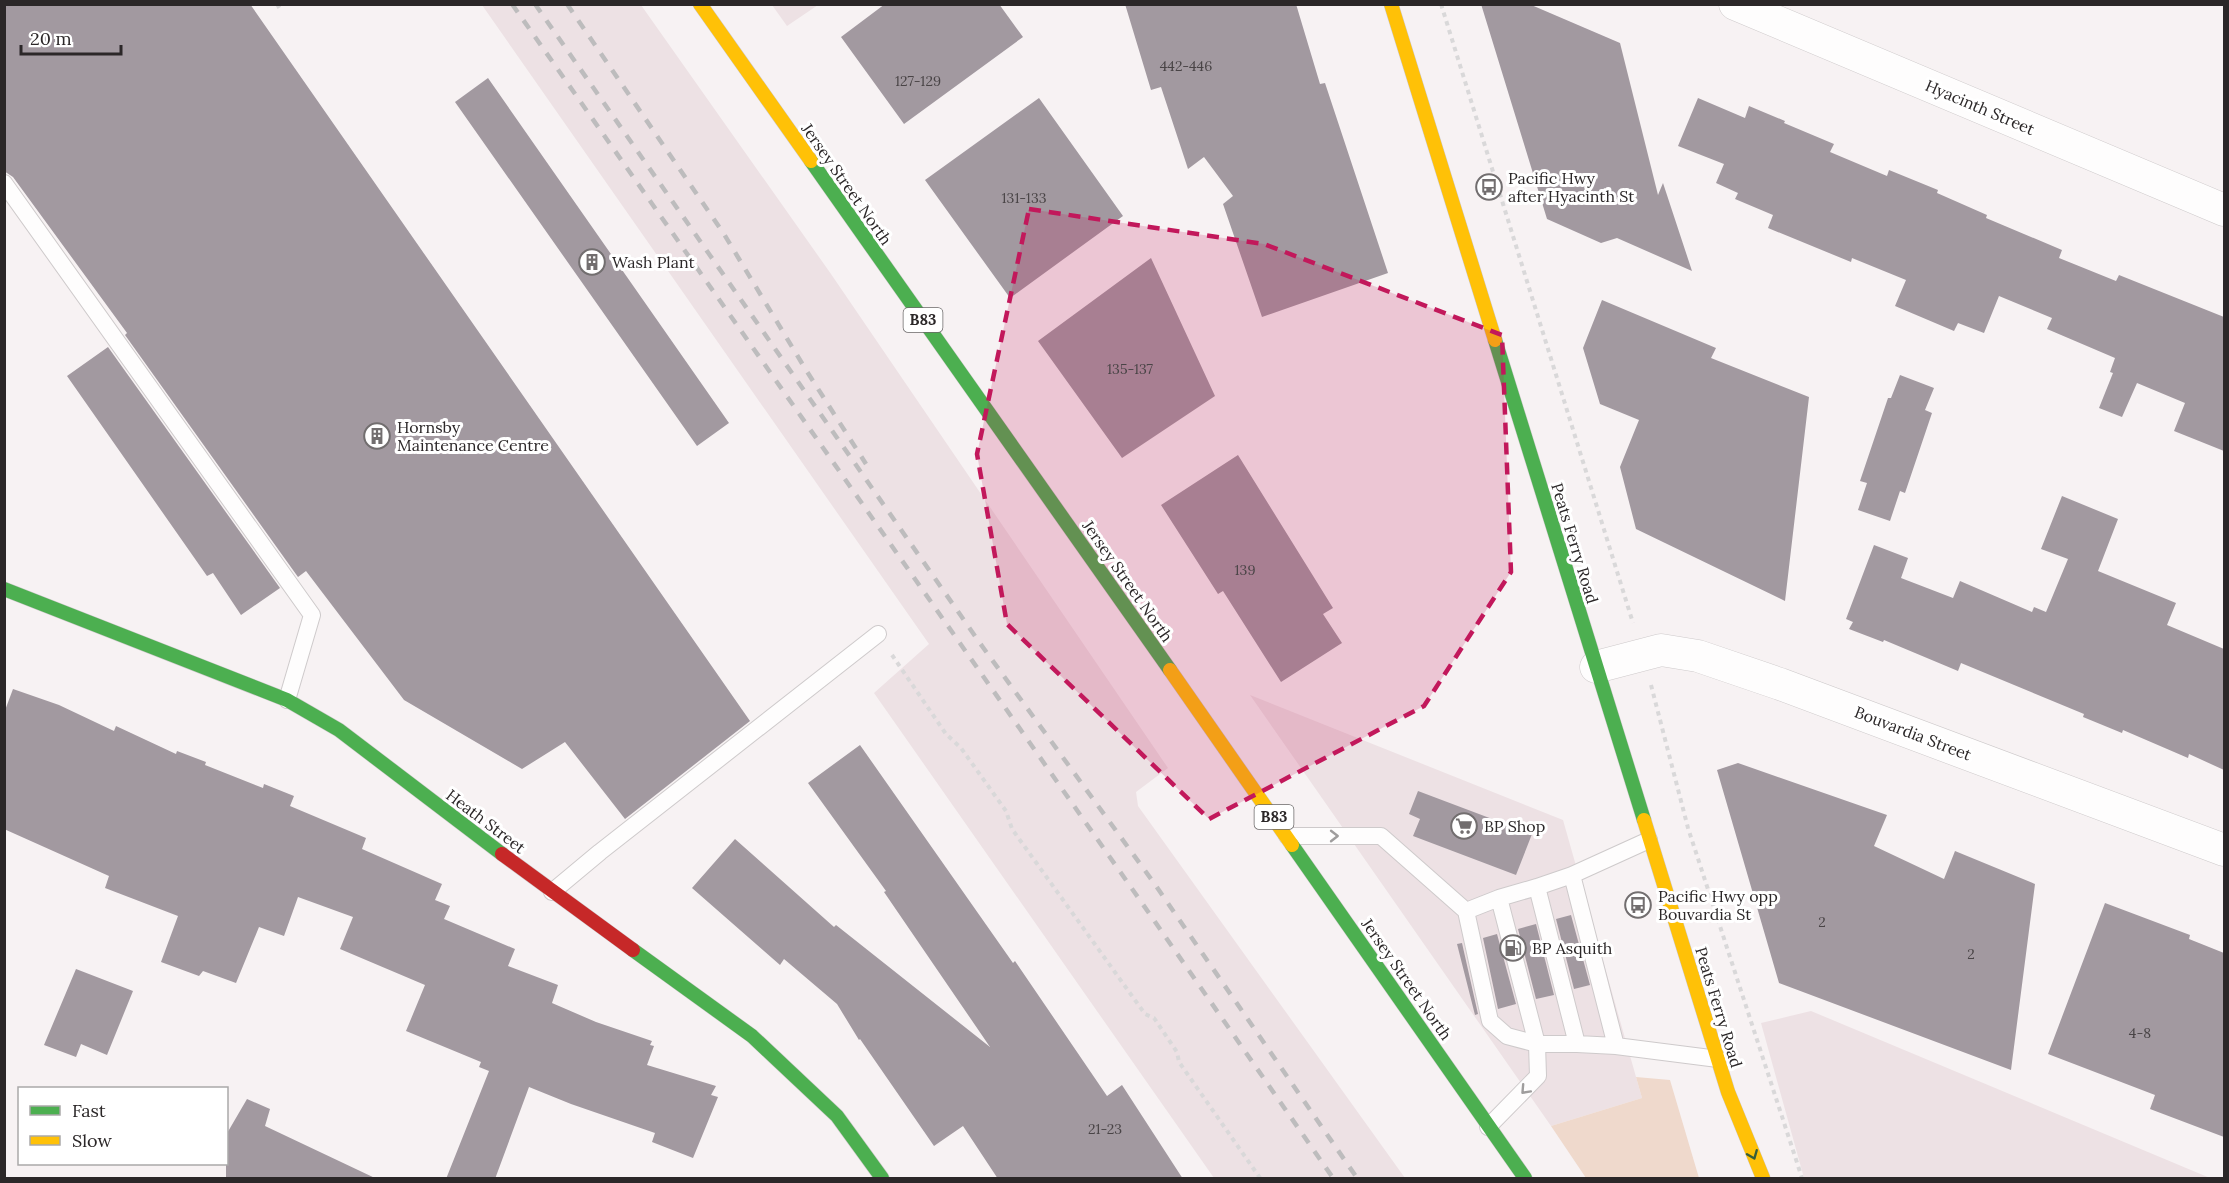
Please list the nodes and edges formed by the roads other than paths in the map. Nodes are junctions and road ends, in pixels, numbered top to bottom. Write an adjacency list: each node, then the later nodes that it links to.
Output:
1 (700, 4): 10 (main road, Jersey Street North / B83)
2 (1391, 4): 8 (main road, Peats Ferry Road)
3 (1735, 4): 5 (street, Hyacinth Street)
4 (4, 183): 9 (lane)
5 (2224, 210)
6 (4, 589): 9 (main road, Heath Street)
7 (878, 634): 15 (lane)
8 (1596, 668): 11 (main road, Peats Ferry Road); 12 (street, Bouvardia Street)
9 (287, 700): 15 (main road, Heath Street)
10 (1287, 836): 17 (lane, one-way to 17); 23 (main road, Jersey Street North / B83)
11 (1649, 840): 13 (lane); 21 (main road, Peats Ferry Road)
12 (2224, 850)
13 (1572, 875): 14 (lane); 20 (lane)
14 (1537, 887): 16 (lane); 19 (lane)
15 (552, 892): 25 (main road, Heath Street)
16 (1499, 898): 17 (lane); 18 (lane)
17 (1466, 911): 18 (lane)
18 (1537, 1044): 19 (lane); 23 (lane, one-way to 23)
19 (1577, 1044): 20 (lane)
20 (1616, 1046): 21 (lane)
21 (1718, 1059): 22 (main road, Peats Ferry Road)
22 (1728, 1092): 24 (main road, Peats Ferry Road); 27 (main road, Peats Ferry Road, one-way to 27)
23 (1488, 1127): 26 (main road, Jersey Street North / B83)
24 (1738, 1153)
25 (882, 1179)
26 (1525, 1179)
27 (1763, 1179)

